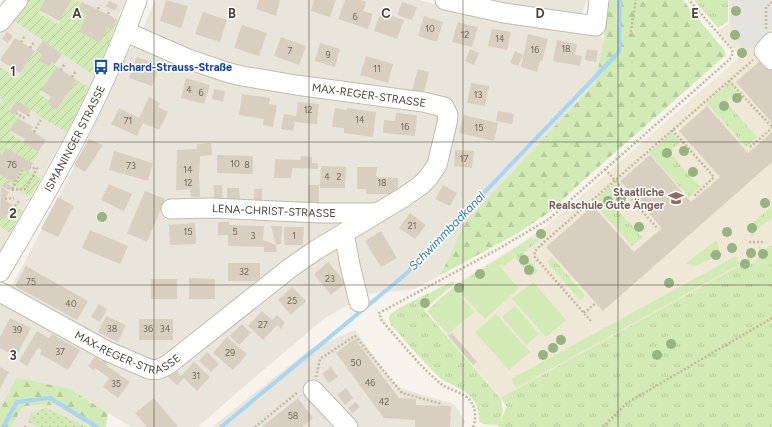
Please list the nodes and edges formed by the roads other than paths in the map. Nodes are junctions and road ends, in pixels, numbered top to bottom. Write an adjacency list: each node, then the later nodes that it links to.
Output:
1 (18, 0): 5 (street)
2 (137, 0): 6 (street, ISMANINGER STRASSE)
3 (445, 0): 4 (street)
4 (599, 0)
5 (0, 22)
6 (126, 32): 8 (street, MAX-REGER-STRASSE); 10 (street, ISMANINGER STRASSE)
7 (171, 209): 8 (street, LENA-CHRIST-STRASSE)
8 (377, 213): 9 (street, MAX-REGER-STRASSE)
9 (344, 233): 11 (street, MAX-REGER-STRASSE); 12 (street)
10 (0, 272)
11 (0, 292)
12 (366, 307)
13 (313, 390): 14 (street)
14 (348, 427)

